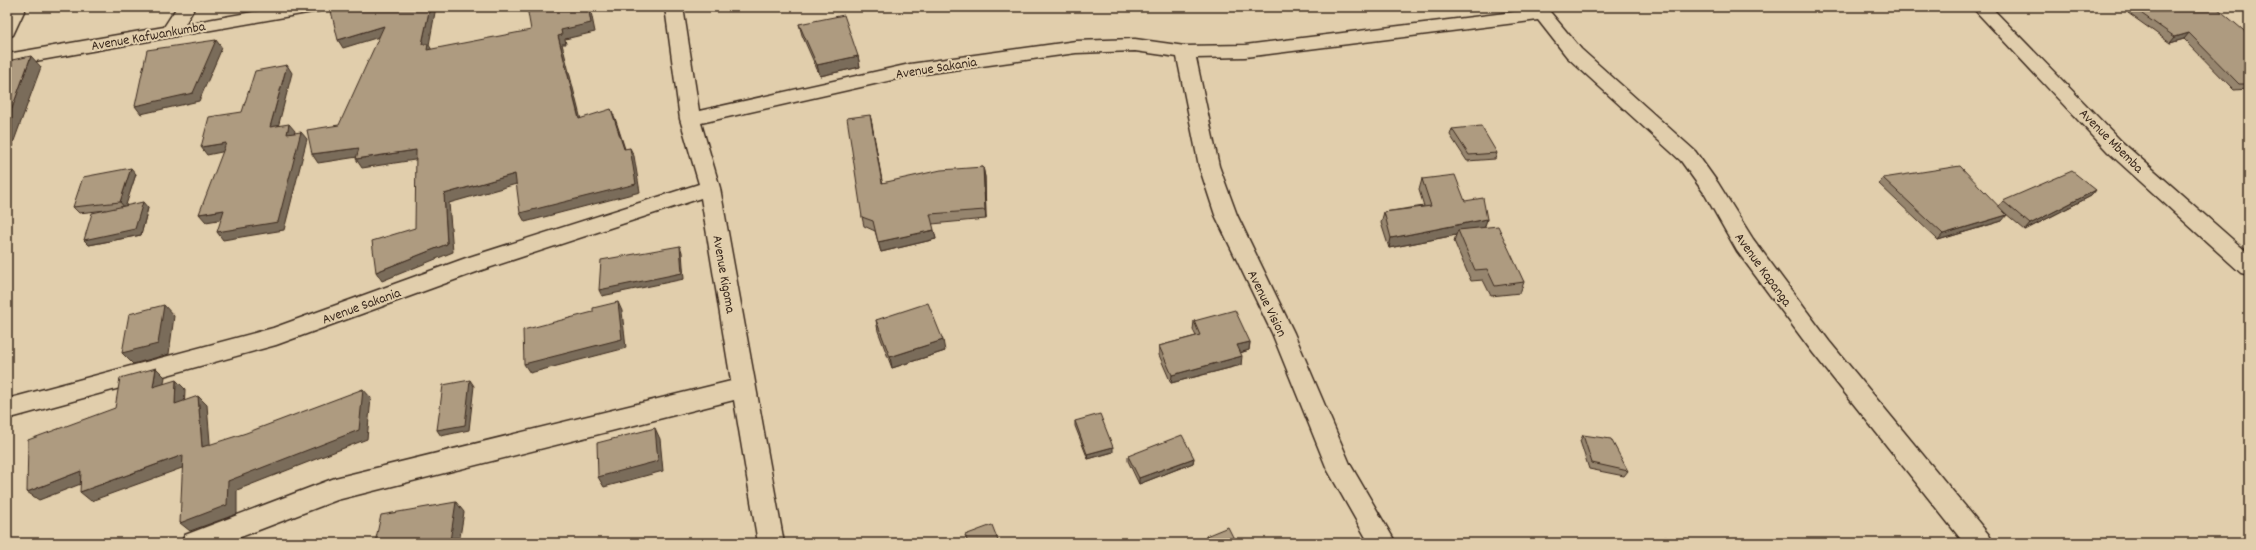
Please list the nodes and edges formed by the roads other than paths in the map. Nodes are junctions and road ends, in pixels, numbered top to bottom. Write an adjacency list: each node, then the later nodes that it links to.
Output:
1 (17, 7): 7 (street)
2 (186, 7): 8 (street)
3 (313, 7): 8 (street, Avenue Kafwankumba)
4 (674, 7): 11 (street, Avenue Kigoma)
5 (1981, 7): 13 (street, Avenue Mbemba)
6 (1540, 11): 9 (street, Avenue Sakania); 19 (street, Avenue Kapanga)
7 (7, 31)
8 (171, 31): 10 (street, Avenue Kafwankumba)
9 (1185, 52): 11 (street, Avenue Sakania); 18 (street, Avenue Vision)
10 (7, 60)
11 (690, 119): 12 (street, Avenue Kigoma)
12 (710, 188): 14 (street, Avenue Kigoma); 15 (street, Avenue Sakania)
13 (2249, 267)
14 (744, 388): 16 (street); 17 (street, Avenue Kigoma)
15 (7, 409)
16 (194, 543)
17 (771, 543)
18 (1383, 543)
19 (1980, 543)

